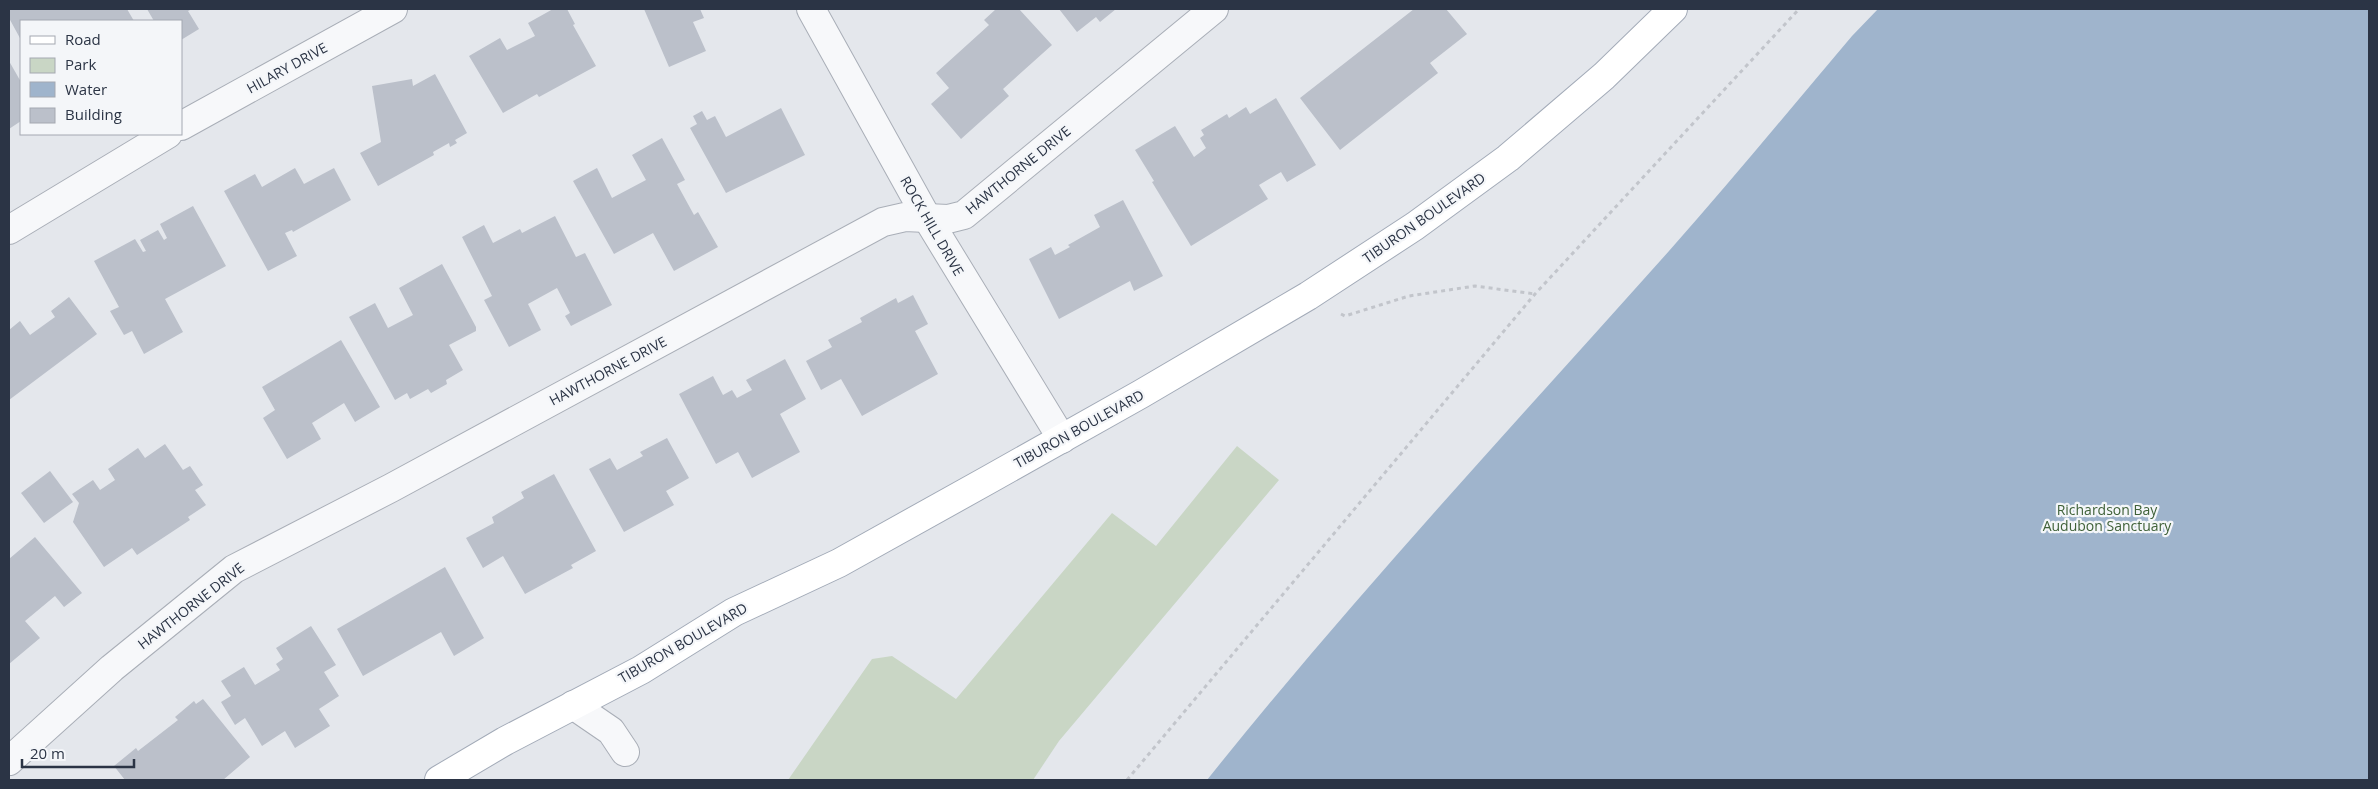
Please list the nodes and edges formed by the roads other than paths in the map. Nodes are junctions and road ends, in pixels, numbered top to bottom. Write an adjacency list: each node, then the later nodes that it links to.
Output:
1 (393, 9): 5 (street, HILARY DRIVE)
2 (811, 9): 7 (street, ROCK HILL DRIVE)
3 (1214, 9): 7 (street, HAWTHORNE DRIVE)
4 (1672, 9): 9 (main road, TIBURON BOULEVARD)
5 (182, 125)
6 (166, 135): 8 (street)
7 (926, 218): 9 (street, ROCK HILL DRIVE); 12 (street, HAWTHORNE DRIVE)
8 (9, 230)
9 (1062, 439): 10 (main road, TIBURON BOULEVARD)
10 (573, 705): 11 (street); 13 (main road, TIBURON BOULEVARD)
11 (625, 752)
12 (9, 761)
13 (439, 780)

